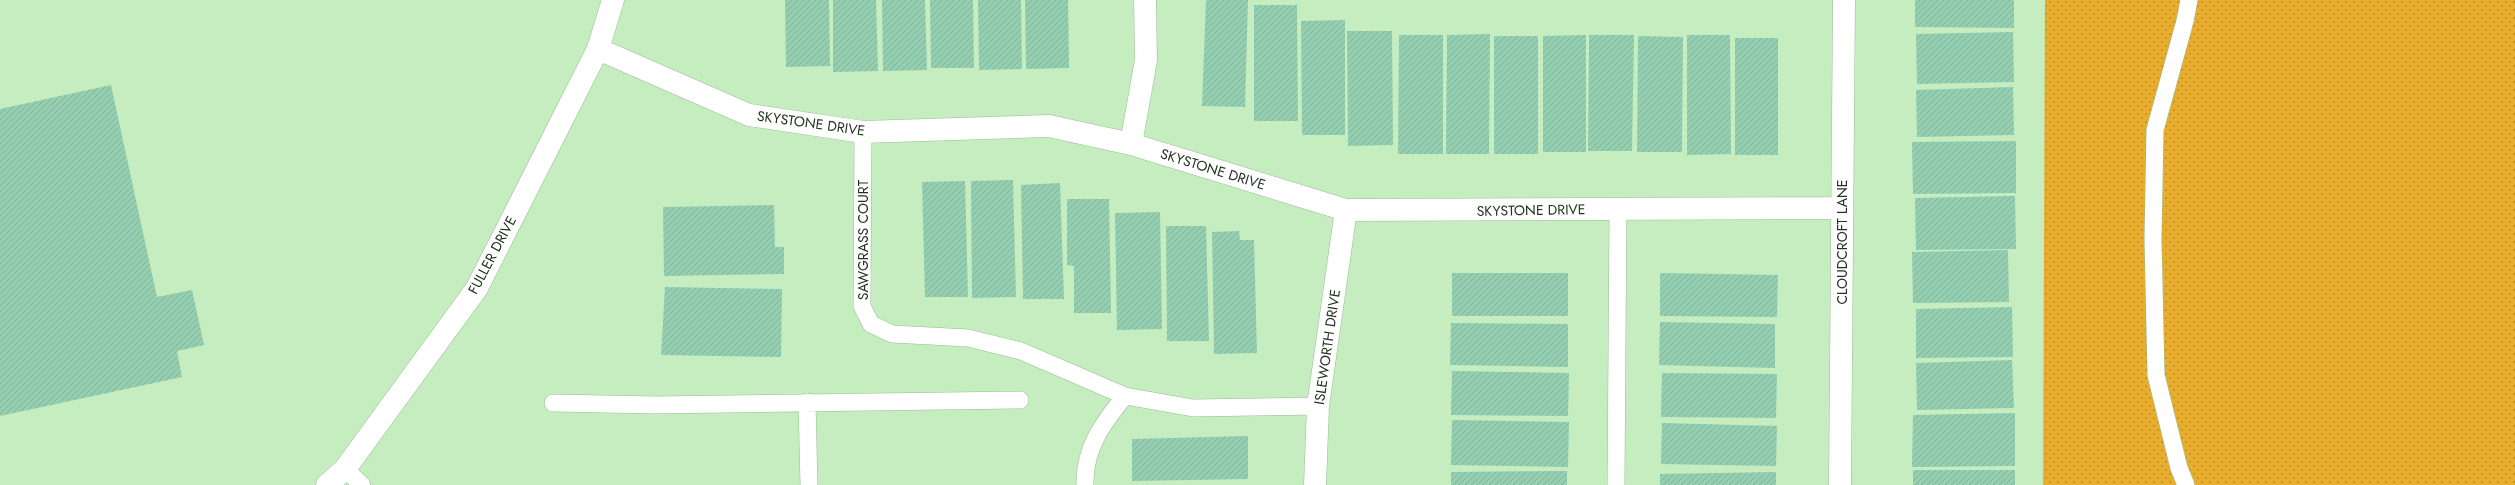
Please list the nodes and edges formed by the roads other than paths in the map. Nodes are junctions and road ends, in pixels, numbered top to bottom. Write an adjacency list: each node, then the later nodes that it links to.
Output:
1 (613, 0): 5 (street, FULLER DRIVE)
2 (1145, 0): 7 (street)
3 (1844, 0): 9 (street, CLOUDCROFT LANE)
4 (2189, 0): 24 (lane)
5 (598, 49): 6 (street, SKYSTONE DRIVE); 16 (street, FULLER DRIVE)
6 (863, 132): 7 (street, SKYSTONE DRIVE); 11 (lane, SAWGRASS COURT)
7 (1132, 144): 10 (street, SKYSTONE DRIVE)
8 (1618, 208): 9 (street, SKYSTONE DRIVE); 10 (street, SKYSTONE DRIVE); 22 (lane)
9 (1842, 208): 23 (street, CLOUDCROFT LANE)
10 (1346, 210): 15 (street, ISLEWORTH DRIVE)
11 (1125, 396): 15 (lane); 20 (lane)
12 (1020, 400): 13 (lane)
13 (806, 402): 14 (lane); 19 (lane)
14 (553, 403)
15 (1318, 406): 21 (street, ISLEWORTH DRIVE)
16 (345, 469): 17 (street, FULLER DRIVE); 18 (lane)
17 (327, 485)
18 (362, 485)
19 (810, 485)
20 (1085, 485)
21 (1315, 485)
22 (1616, 485)
23 (1840, 485)
24 (2186, 485)

